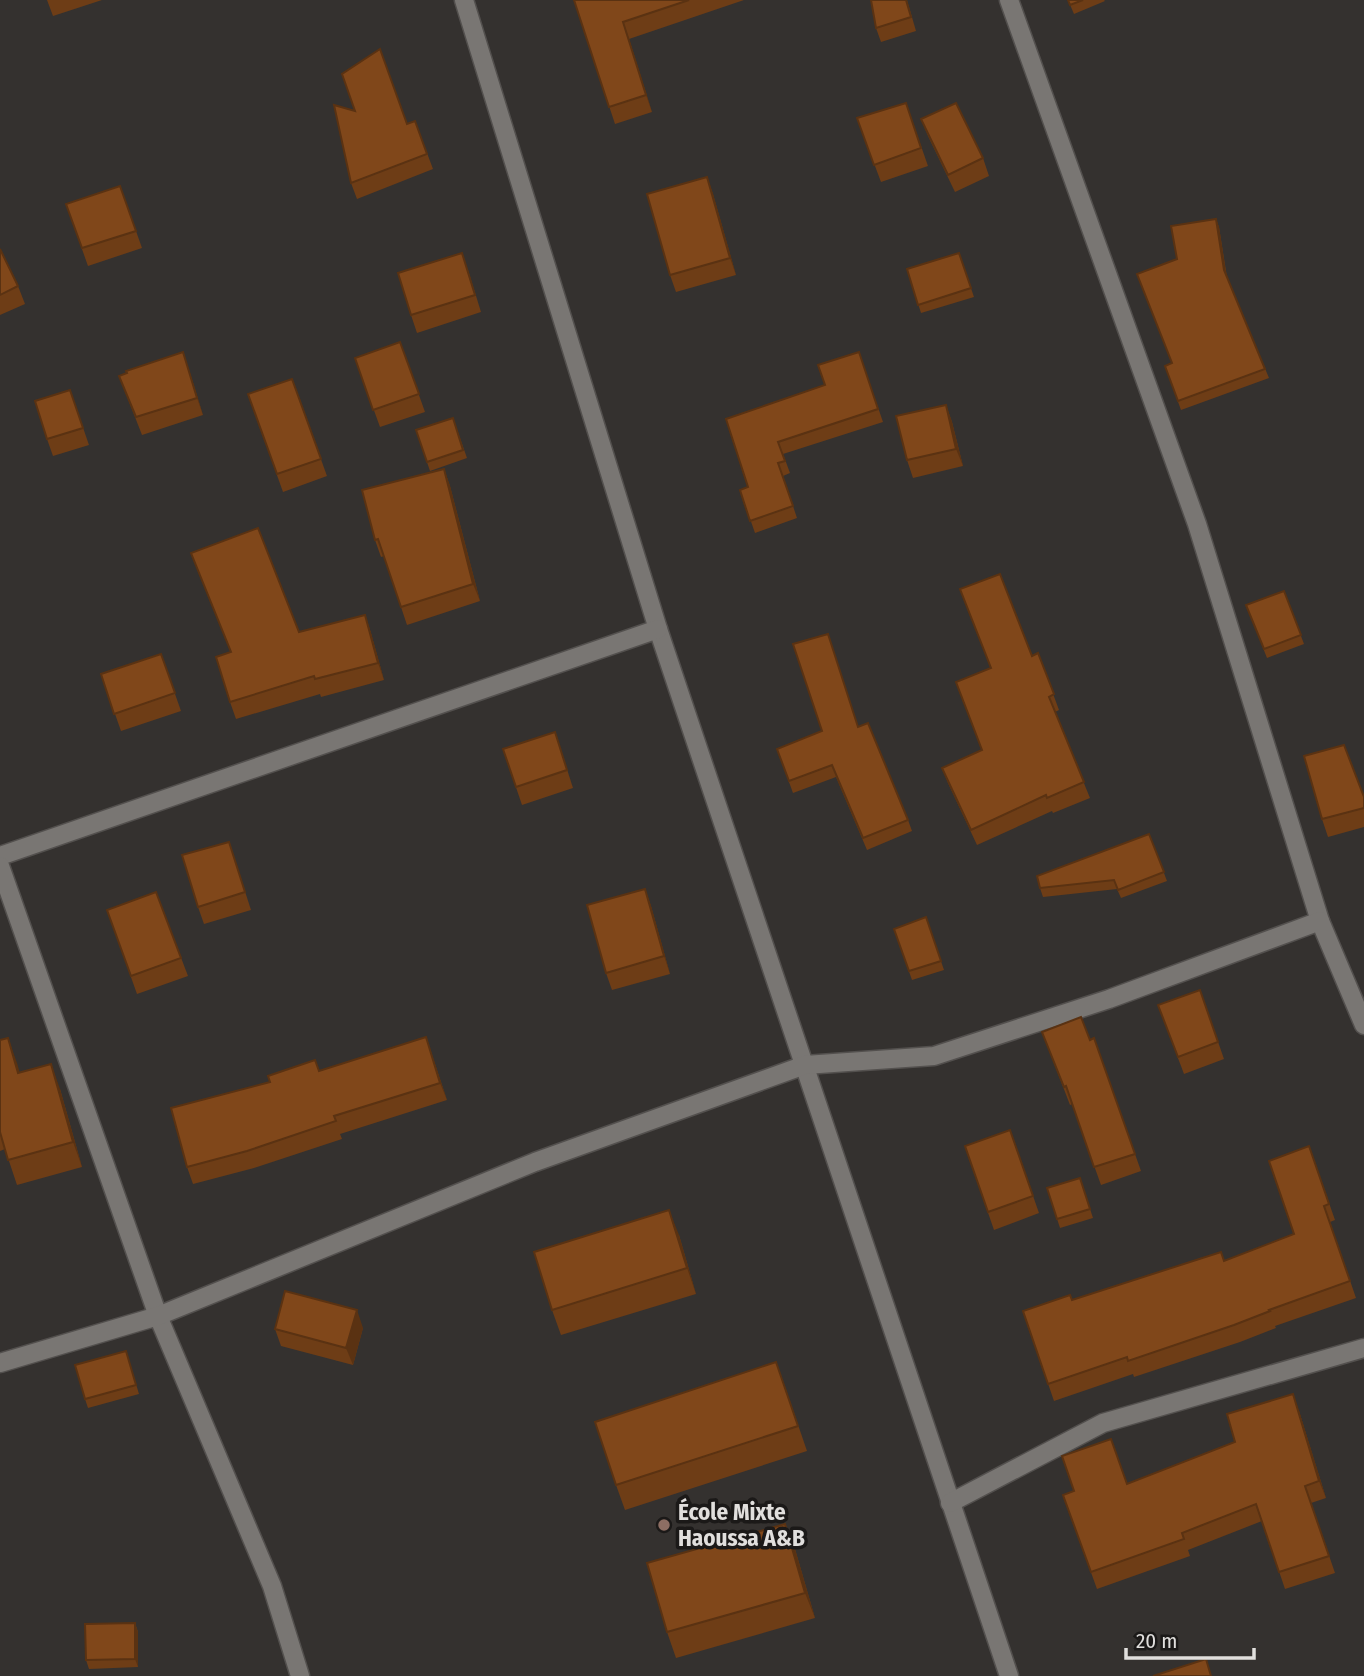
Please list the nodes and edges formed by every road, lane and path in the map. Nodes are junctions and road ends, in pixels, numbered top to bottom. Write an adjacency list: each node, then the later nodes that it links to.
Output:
1 (464, 0): 3 (street)
2 (1009, 0): 6 (street)
3 (658, 629): 4 (street); 8 (street)
4 (0, 856)
5 (0, 866): 9 (street)
6 (1320, 921): 7 (street); 8 (street)
7 (1364, 1025)
8 (805, 1065): 9 (street); 12 (street)
9 (158, 1316): 11 (street); 13 (street)
10 (1364, 1348): 12 (street)
11 (0, 1363)
12 (950, 1503): 14 (street)
13 (300, 1676)
14 (1009, 1676)

